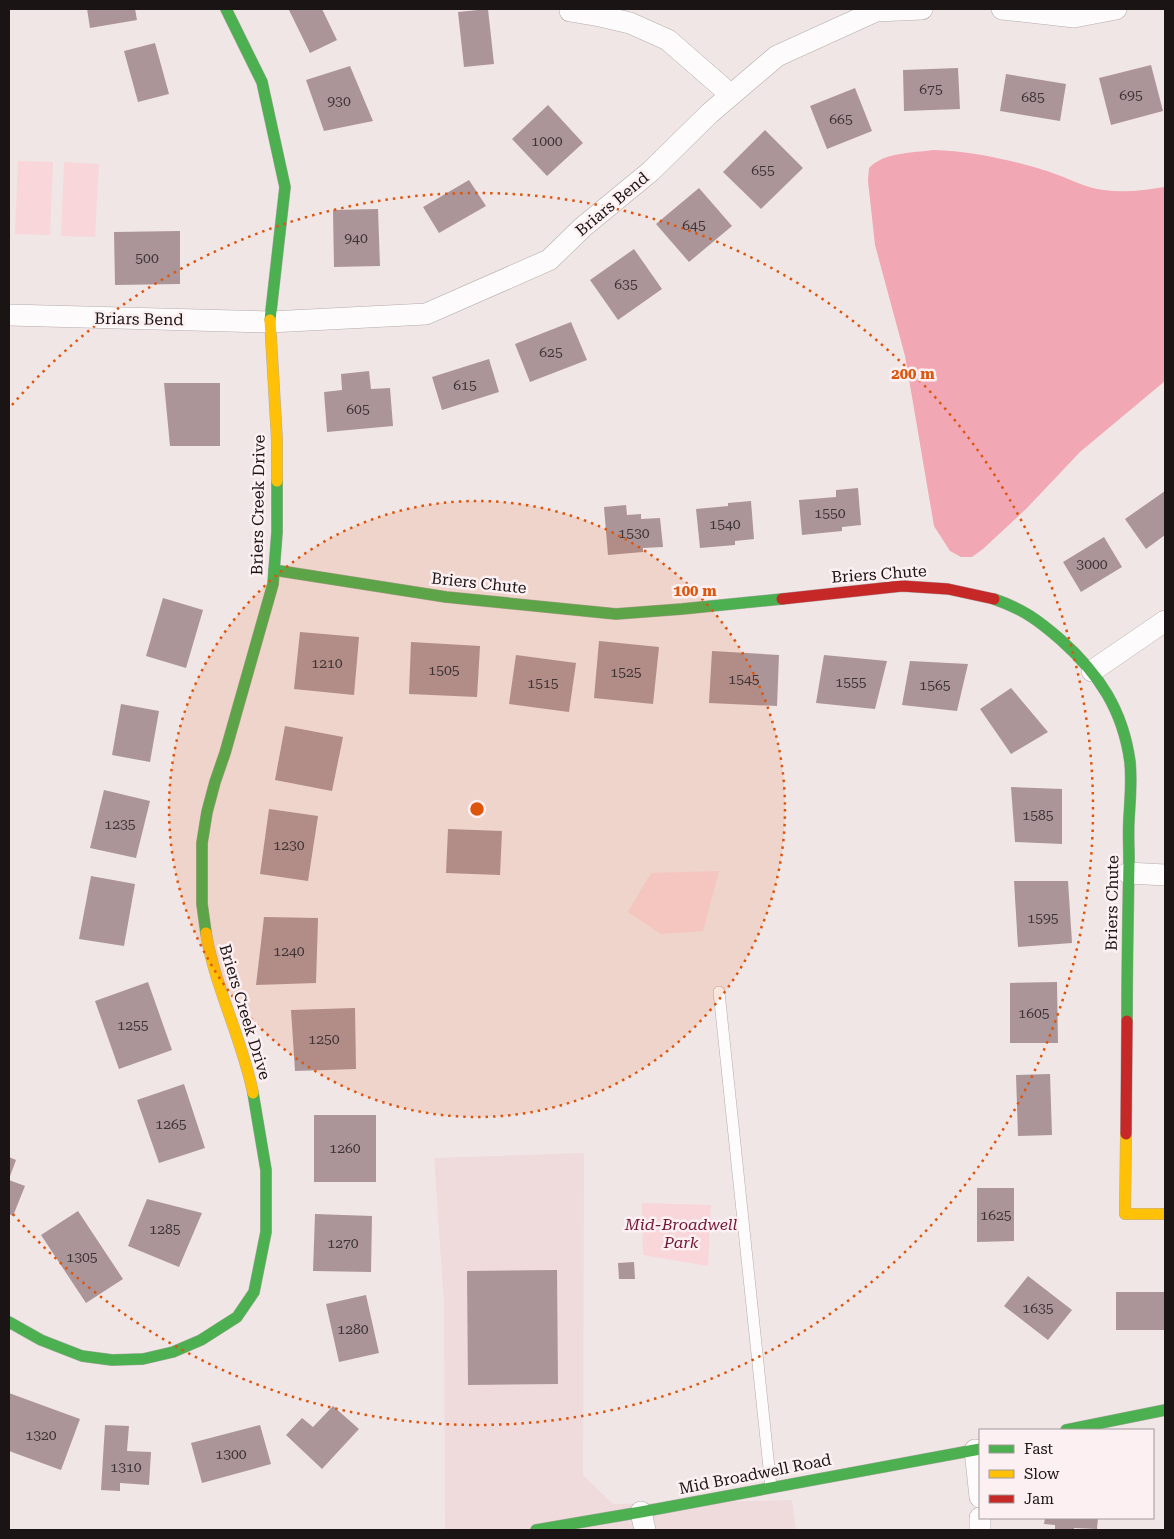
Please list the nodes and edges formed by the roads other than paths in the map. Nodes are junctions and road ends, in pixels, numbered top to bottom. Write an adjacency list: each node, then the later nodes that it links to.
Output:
1 (226, 9): 8 (street)
2 (922, 9): 6 (street, Briars Bend)
3 (1002, 9): 4 (street)
4 (1116, 9)
5 (570, 12): 6 (street)
6 (731, 95): 8 (street, Briars Bend)
7 (9, 315): 8 (street, Briars Bend)
8 (270, 322): 9 (street, Briers Creek Drive)
9 (274, 570): 11 (street, Briers Chute); 16 (street, Briers Creek Drive)
10 (1165, 621): 11 (street)
11 (1092, 671): 12 (street, Briers Chute)
12 (1128, 873): 13 (street); 15 (street, Briers Chute)
13 (1165, 874)
14 (720, 992): 21 (lane)
15 (1165, 1214)
16 (9, 1322)
17 (1165, 1410): 18 (street)
18 (1071, 1429)
19 (978, 1450): 20 (street); 21 (street, Mid Broadwell Road)
20 (979, 1474)
21 (771, 1487): 22 (street, Mid Broadwell Road)
22 (643, 1521): 23 (street, Mid Broadwell Road)
23 (536, 1530)

